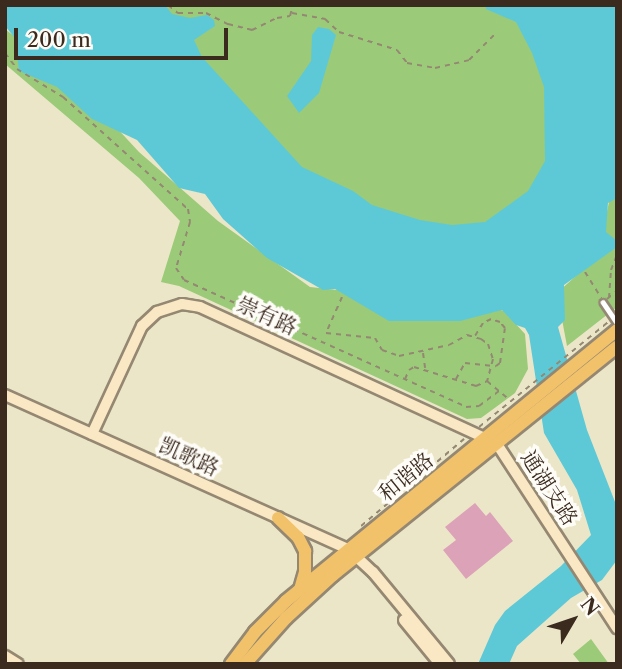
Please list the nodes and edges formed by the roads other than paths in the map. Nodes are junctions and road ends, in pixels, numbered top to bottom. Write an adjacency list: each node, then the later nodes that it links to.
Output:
1 (603, 302): 2 (lane)
2 (615, 324): 6 (main road, 和谐路)
3 (617, 347): 7 (main road, 和谐路)
4 (5, 395): 5 (street, 凯歌路)
5 (92, 433): 6 (street, 崇有路); 8 (street, 凯歌路)
6 (479, 435): 9 (main road, 和谐路)
7 (499, 442): 9 (main road, 和谐路); 11 (street, 通湖支路)
8 (278, 517): 9 (street, 凯歌路); 10 (main road)
9 (351, 553): 10 (main road, 和谐路); 15 (main road, 和谐路); 16 (street); 17 (street, 凯歌路)
10 (300, 589): 14 (main road, 和谐路)
11 (617, 628)
12 (5, 656): 13 (street)
13 (18, 664)
14 (231, 664)
15 (245, 664)
16 (439, 664)
17 (449, 664)

